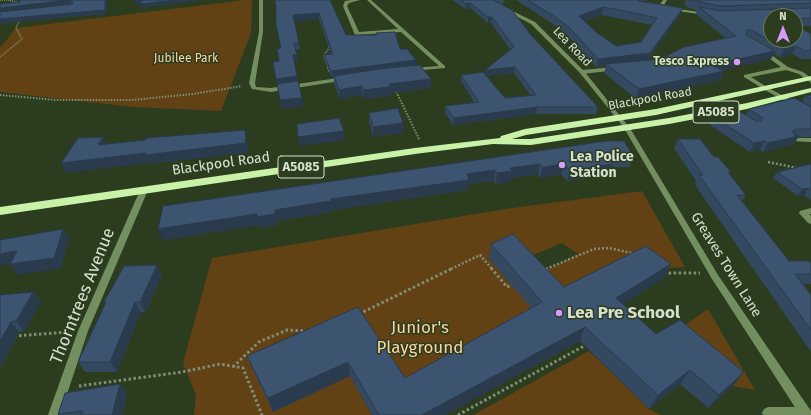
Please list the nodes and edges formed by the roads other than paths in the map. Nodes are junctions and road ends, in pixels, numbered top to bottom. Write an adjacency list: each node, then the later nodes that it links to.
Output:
1 (261, 0): 15 (street)
2 (358, 0): 9 (street)
3 (369, 0): 9 (street)
4 (487, 0): 14 (street, Lea Road)
5 (664, 0): 7 (street)
6 (654, 5): 7 (street)
7 (660, 7): 8 (street)
8 (711, 15)
9 (402, 30): 13 (street)
10 (757, 48): 12 (street)
11 (619, 68): 14 (street)
12 (786, 68): 16 (street); 17 (street)
13 (403, 71)
14 (582, 72): 24 (street, Lea Road)
15 (352, 78)
16 (810, 79): 17 (highway, Blackpool Road / A5085)
17 (765, 88): 19 (street); 20 (highway, Blackpool Road / A5085)
18 (811, 90): 19 (highway, Blackpool Road / A5085)
19 (781, 97): 21 (street); 22 (highway, Blackpool Road / A5085)
20 (713, 101): 22 (street); 24 (highway, Blackpool Road / A5085)
21 (793, 104)
22 (728, 109): 23 (street); 25 (highway, Blackpool Road / A5085)
23 (739, 116)
24 (621, 118): 25 (street, Lea Road); 28 (highway, Blackpool Road / A5085)
25 (627, 128): 28 (highway, Blackpool Road / A5085); 34 (street, Greaves Town Lane)
26 (792, 140): 27 (street)
27 (811, 140)
28 (493, 141): 29 (highway, Blackpool Road / A5085)
29 (144, 190): 30 (highway, Blackpool Road / A5085); 35 (street, Thorntrees Avenue)
30 (0, 211)
31 (807, 212): 32 (street)
32 (811, 221)
33 (768, 413): 34 (street)
34 (806, 414)
35 (54, 415)

